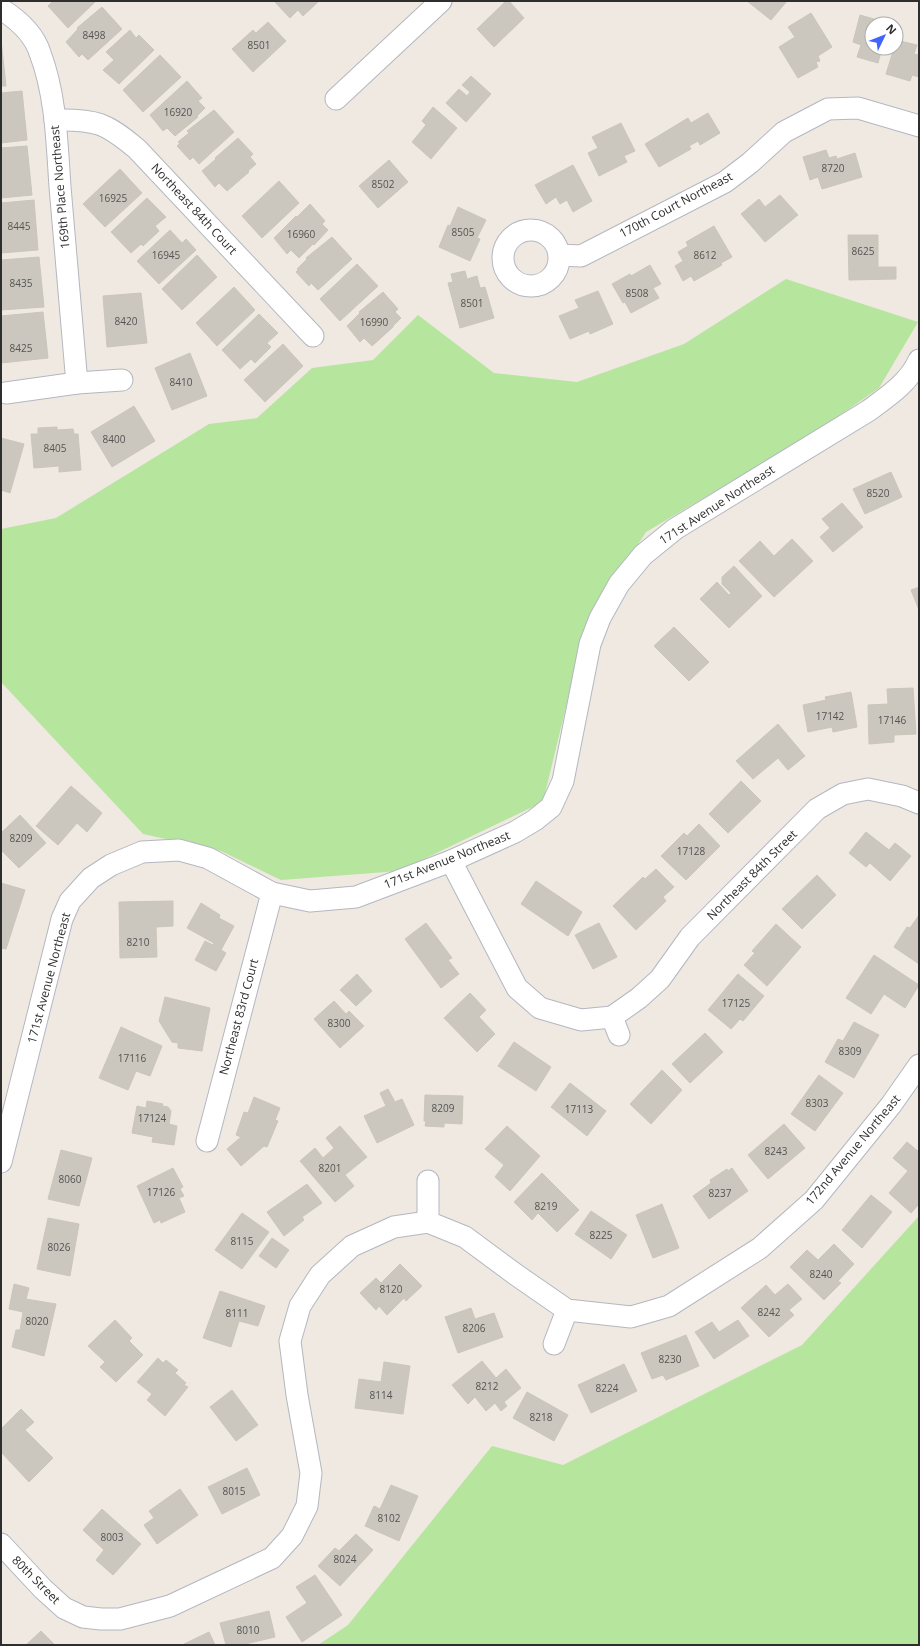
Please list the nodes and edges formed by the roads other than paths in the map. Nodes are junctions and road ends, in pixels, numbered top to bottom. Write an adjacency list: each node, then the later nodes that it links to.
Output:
1 (441, 1): 3 (street)
2 (1, 9): 4 (street, 169th Place Northeast)
3 (336, 99)
4 (55, 120): 7 (street, Northeast 84th Court); 10 (street, 169th Place Northeast)
5 (919, 126): 6 (street, 170th Court Northeast)
6 (559, 255)
7 (313, 336)
8 (919, 360): 13 (street, 171st Avenue Northeast)
9 (122, 380): 10 (street)
10 (77, 383): 11 (street)
11 (6, 393)
12 (919, 803): 13 (street, Northeast 84th Street)
13 (451, 861): 14 (street, 171st Avenue Northeast)
14 (272, 893): 16 (street, Northeast 83rd Court); 17 (street, 171st Avenue Northeast)
15 (919, 1065): 20 (street, 172nd Avenue Northeast)
16 (207, 1141)
17 (1, 1162)
18 (428, 1181): 19 (street)
19 (428, 1222): 20 (street, 172nd Avenue Northeast); 22 (street, 80th Street)
20 (567, 1310): 21 (street)
21 (554, 1344)
22 (3, 1551)

